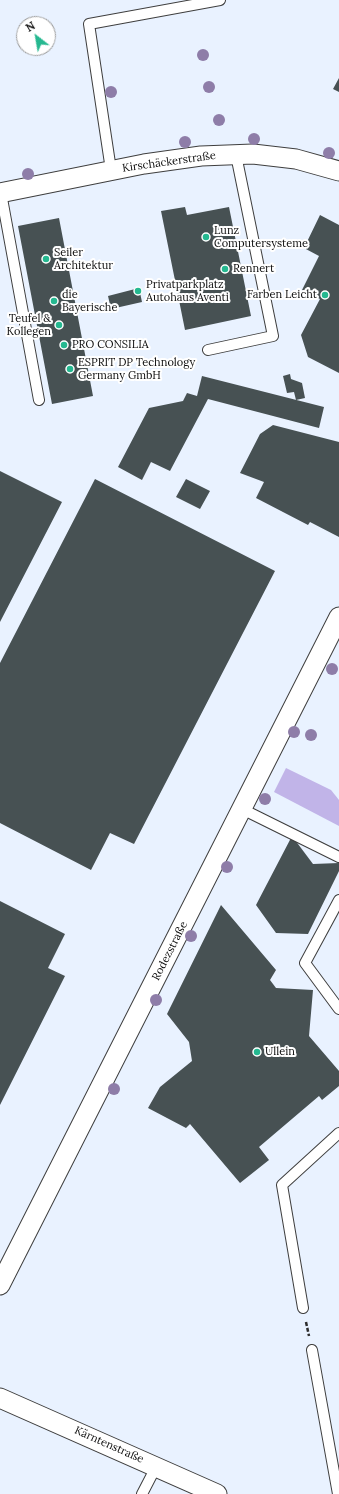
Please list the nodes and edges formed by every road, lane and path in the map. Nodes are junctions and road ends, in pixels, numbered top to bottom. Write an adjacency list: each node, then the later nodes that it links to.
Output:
1 (220, 0): 3 (lane)
2 (236, 155): 3 (street, Kirschäckerstraße); 4 (street, Kirschäckerstraße); 6 (lane)
3 (111, 170): 5 (street, Kirschäckerstraße)
4 (339, 171)
5 (1, 193): 7 (lane)
6 (208, 350)
7 (39, 400)
8 (339, 617): 9 (street, Rodezstraße)
9 (242, 809): 10 (lane); 14 (street, Rodezstraße)
10 (339, 857)
11 (339, 900): 12 (lane)
12 (339, 1009)
13 (339, 1133): 15 (lane)
14 (0, 1285)
15 (303, 1308): 16 (path)
16 (312, 1350): 21 (lane)
17 (0, 1398): 18 (street, Kärntenstraße)
18 (156, 1466): 19 (lane); 20 (street, Kärntenstraße)
19 (142, 1494)
20 (218, 1494)
21 (338, 1494)

